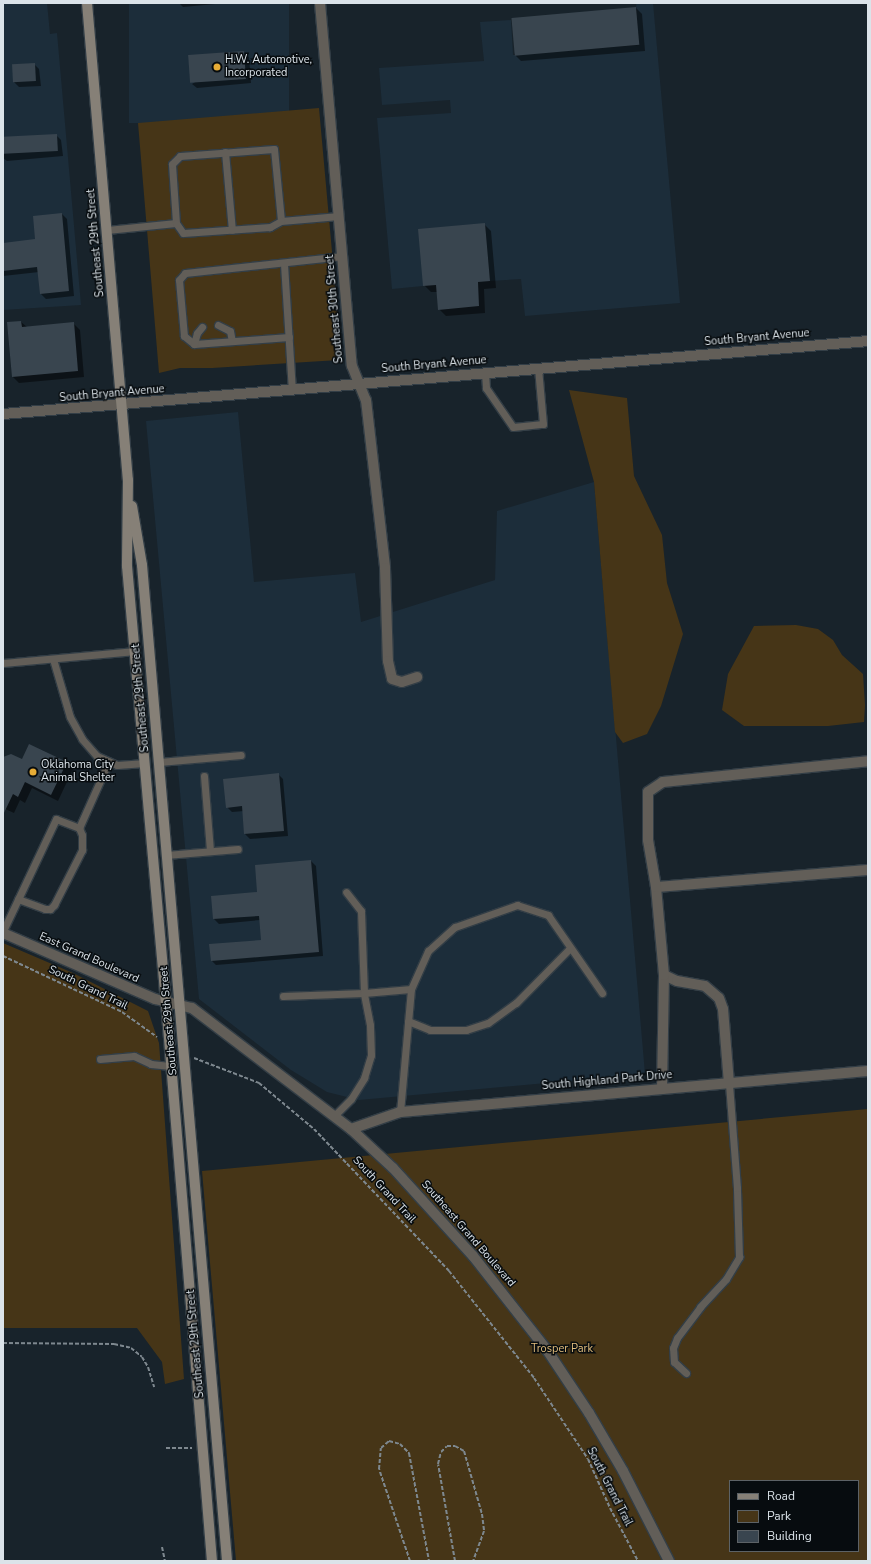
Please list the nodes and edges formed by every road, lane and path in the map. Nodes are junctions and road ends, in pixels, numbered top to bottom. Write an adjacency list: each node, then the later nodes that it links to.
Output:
1 (87, 3): 7 (main road, Southeast 29th Street)
2 (320, 3): 4 (street, Southeast 30th Street)
3 (225, 152): 5 (lane); 6 (lane); 8 (lane)
4 (339, 216): 5 (lane); 9 (street, Southeast 30th Street)
5 (281, 221): 8 (lane)
6 (176, 223): 7 (lane); 8 (lane)
7 (107, 230): 21 (main road, Southeast 29th Street)
8 (232, 230)
9 (342, 256): 10 (lane); 19 (street, Southeast 30th Street)
10 (284, 264): 13 (lane); 16 (lane)
11 (218, 325): 14 (lane)
12 (202, 327): 16 (lane)
13 (289, 337): 14 (lane); 20 (lane)
14 (232, 341): 16 (lane)
15 (868, 341): 17 (street, South Bryant Avenue)
16 (194, 344)
17 (538, 368): 18 (street, South Bryant Avenue); 18 (lane)
18 (485, 373): 19 (street, South Bryant Avenue)
19 (358, 383): 20 (street, South Bryant Avenue); 27 (street, Southeast 30th Street)
20 (292, 390): 21 (street, South Bryant Avenue)
21 (122, 406): 22 (street, South Bryant Avenue); 23 (main road, Southeast 29th Street)
22 (3, 414)
23 (128, 480): 24 (main road, Southeast 29th Street); 32 (main road, Southeast 29th Street)
24 (135, 651): 25 (lane); 31 (main road, Southeast 29th Street)
25 (52, 659): 26 (lane); 29 (lane)
26 (3, 663)
27 (417, 677)
28 (241, 756): 32 (lane)
29 (110, 761): 31 (lane); 34 (lane)
30 (868, 761): 39 (street)
31 (145, 762): 32 (main road); 50 (main road, Southeast 29th Street)
32 (158, 762): 37 (main road, Southeast 29th Street)
33 (204, 776): 36 (lane)
34 (79, 828): 41 (lane); 41 (lane)
35 (238, 849): 36 (lane)
36 (210, 851): 37 (lane)
37 (166, 855): 51 (main road, Southeast 29th Street)
38 (868, 870): 39 (street)
39 (656, 887): 45 (street)
40 (346, 892): 48 (lane)
41 (18, 899): 42 (lane)
42 (3, 932): 50 (street, East Grand Boulevard)
43 (570, 948): 46 (lane); 47 (lane); 52 (lane)
44 (3, 956): 53 (path, South Grand Trail)
45 (664, 975): 58 (street); 59 (street)
46 (411, 989): 48 (lane); 52 (lane)
47 (602, 993)
48 (364, 994): 49 (lane); 61 (lane)
49 (283, 996)
50 (166, 1002): 51 (street, Southeast Grand Boulevard); 53 (main road, Southeast 29th Street)
51 (179, 1005): 54 (main road, Southeast 29th Street); 61 (street, Southeast Grand Boulevard)
52 (408, 1021): 60 (lane)
53 (168, 1044): 56 (main road, Southeast 29th Street)
54 (183, 1053): 69 (main road, Southeast 29th Street); 74 (path, South Grand Trail)
55 (100, 1059): 56 (lane)
56 (170, 1066): 68 (main road, Southeast 29th Street)
57 (868, 1071): 58 (street, South Highland Park Drive)
58 (729, 1083): 59 (street, South Highland Park Drive); 64 (lane)
59 (662, 1089): 60 (street, South Highland Park Drive)
60 (400, 1112): 62 (street, South Highland Park Drive)
61 (334, 1116): 62 (street, Southeast Grand Boulevard)
62 (351, 1130): 75 (street, Southeast Grand Boulevard)
63 (3, 1342): 65 (path)
64 (686, 1373)
65 (154, 1387)
66 (162, 1547): 67 (path)
67 (164, 1561)
68 (212, 1561)
69 (227, 1561)
70 (410, 1561): 71 (path)
71 (429, 1561)
72 (455, 1561): 73 (path)
73 (472, 1561)
74 (638, 1561)
75 (669, 1561)

